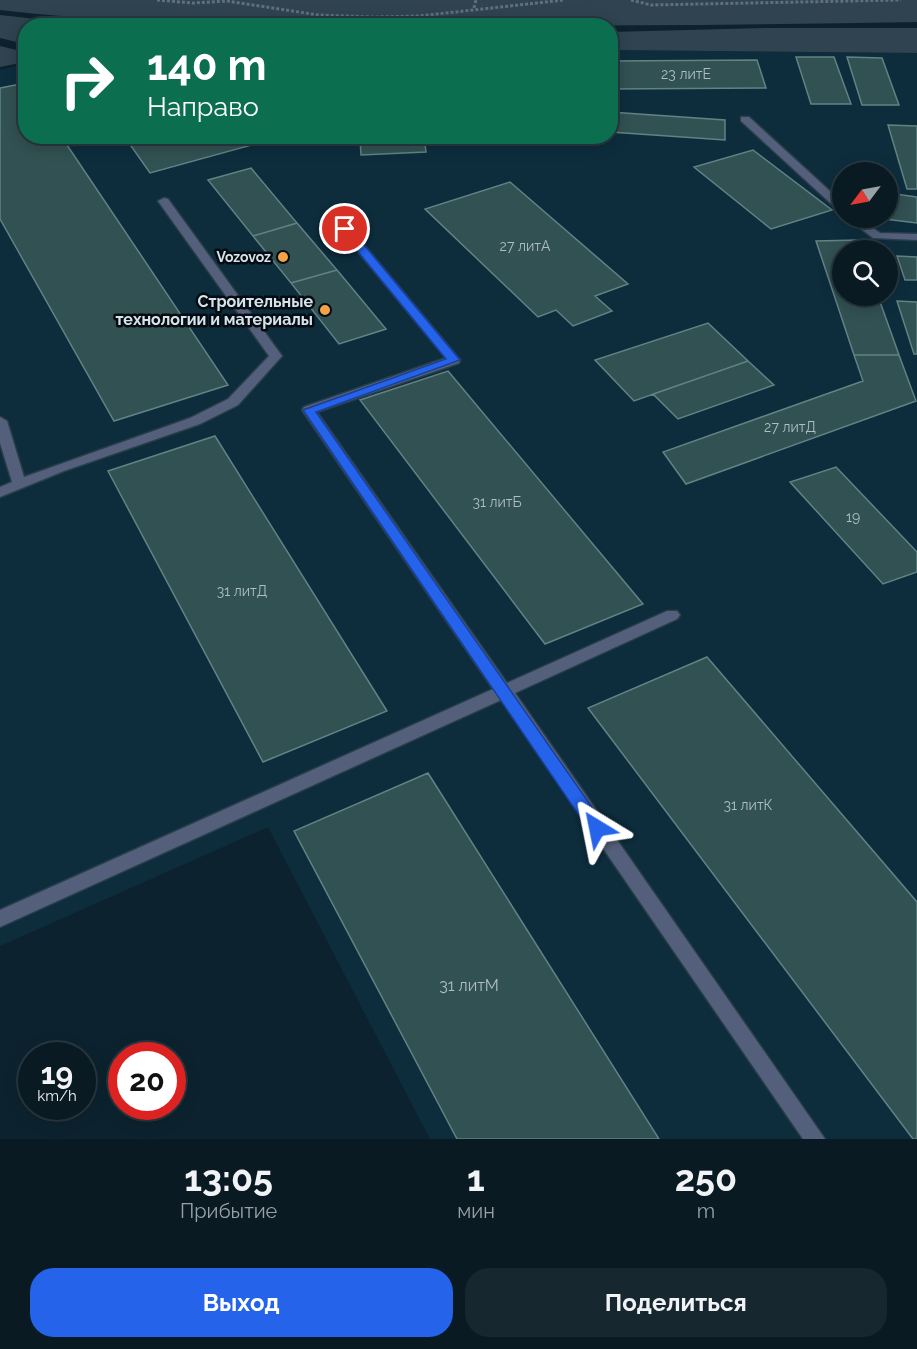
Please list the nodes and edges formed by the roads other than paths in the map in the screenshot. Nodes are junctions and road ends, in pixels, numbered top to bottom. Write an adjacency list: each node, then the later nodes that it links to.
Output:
1 (745, 119): 2 (lane)
2 (832, 199)
3 (164, 201): 8 (lane)
4 (866, 228): 6 (lane)
5 (345, 229): 11 (lane)
6 (917, 237)
7 (0, 421): 8 (lane)
8 (19, 483): 9 (lane)
9 (0, 492)
10 (672, 615): 11 (lane)
11 (502, 692): 12 (lane); 13 (lane)
12 (0, 919)
13 (815, 1139)

